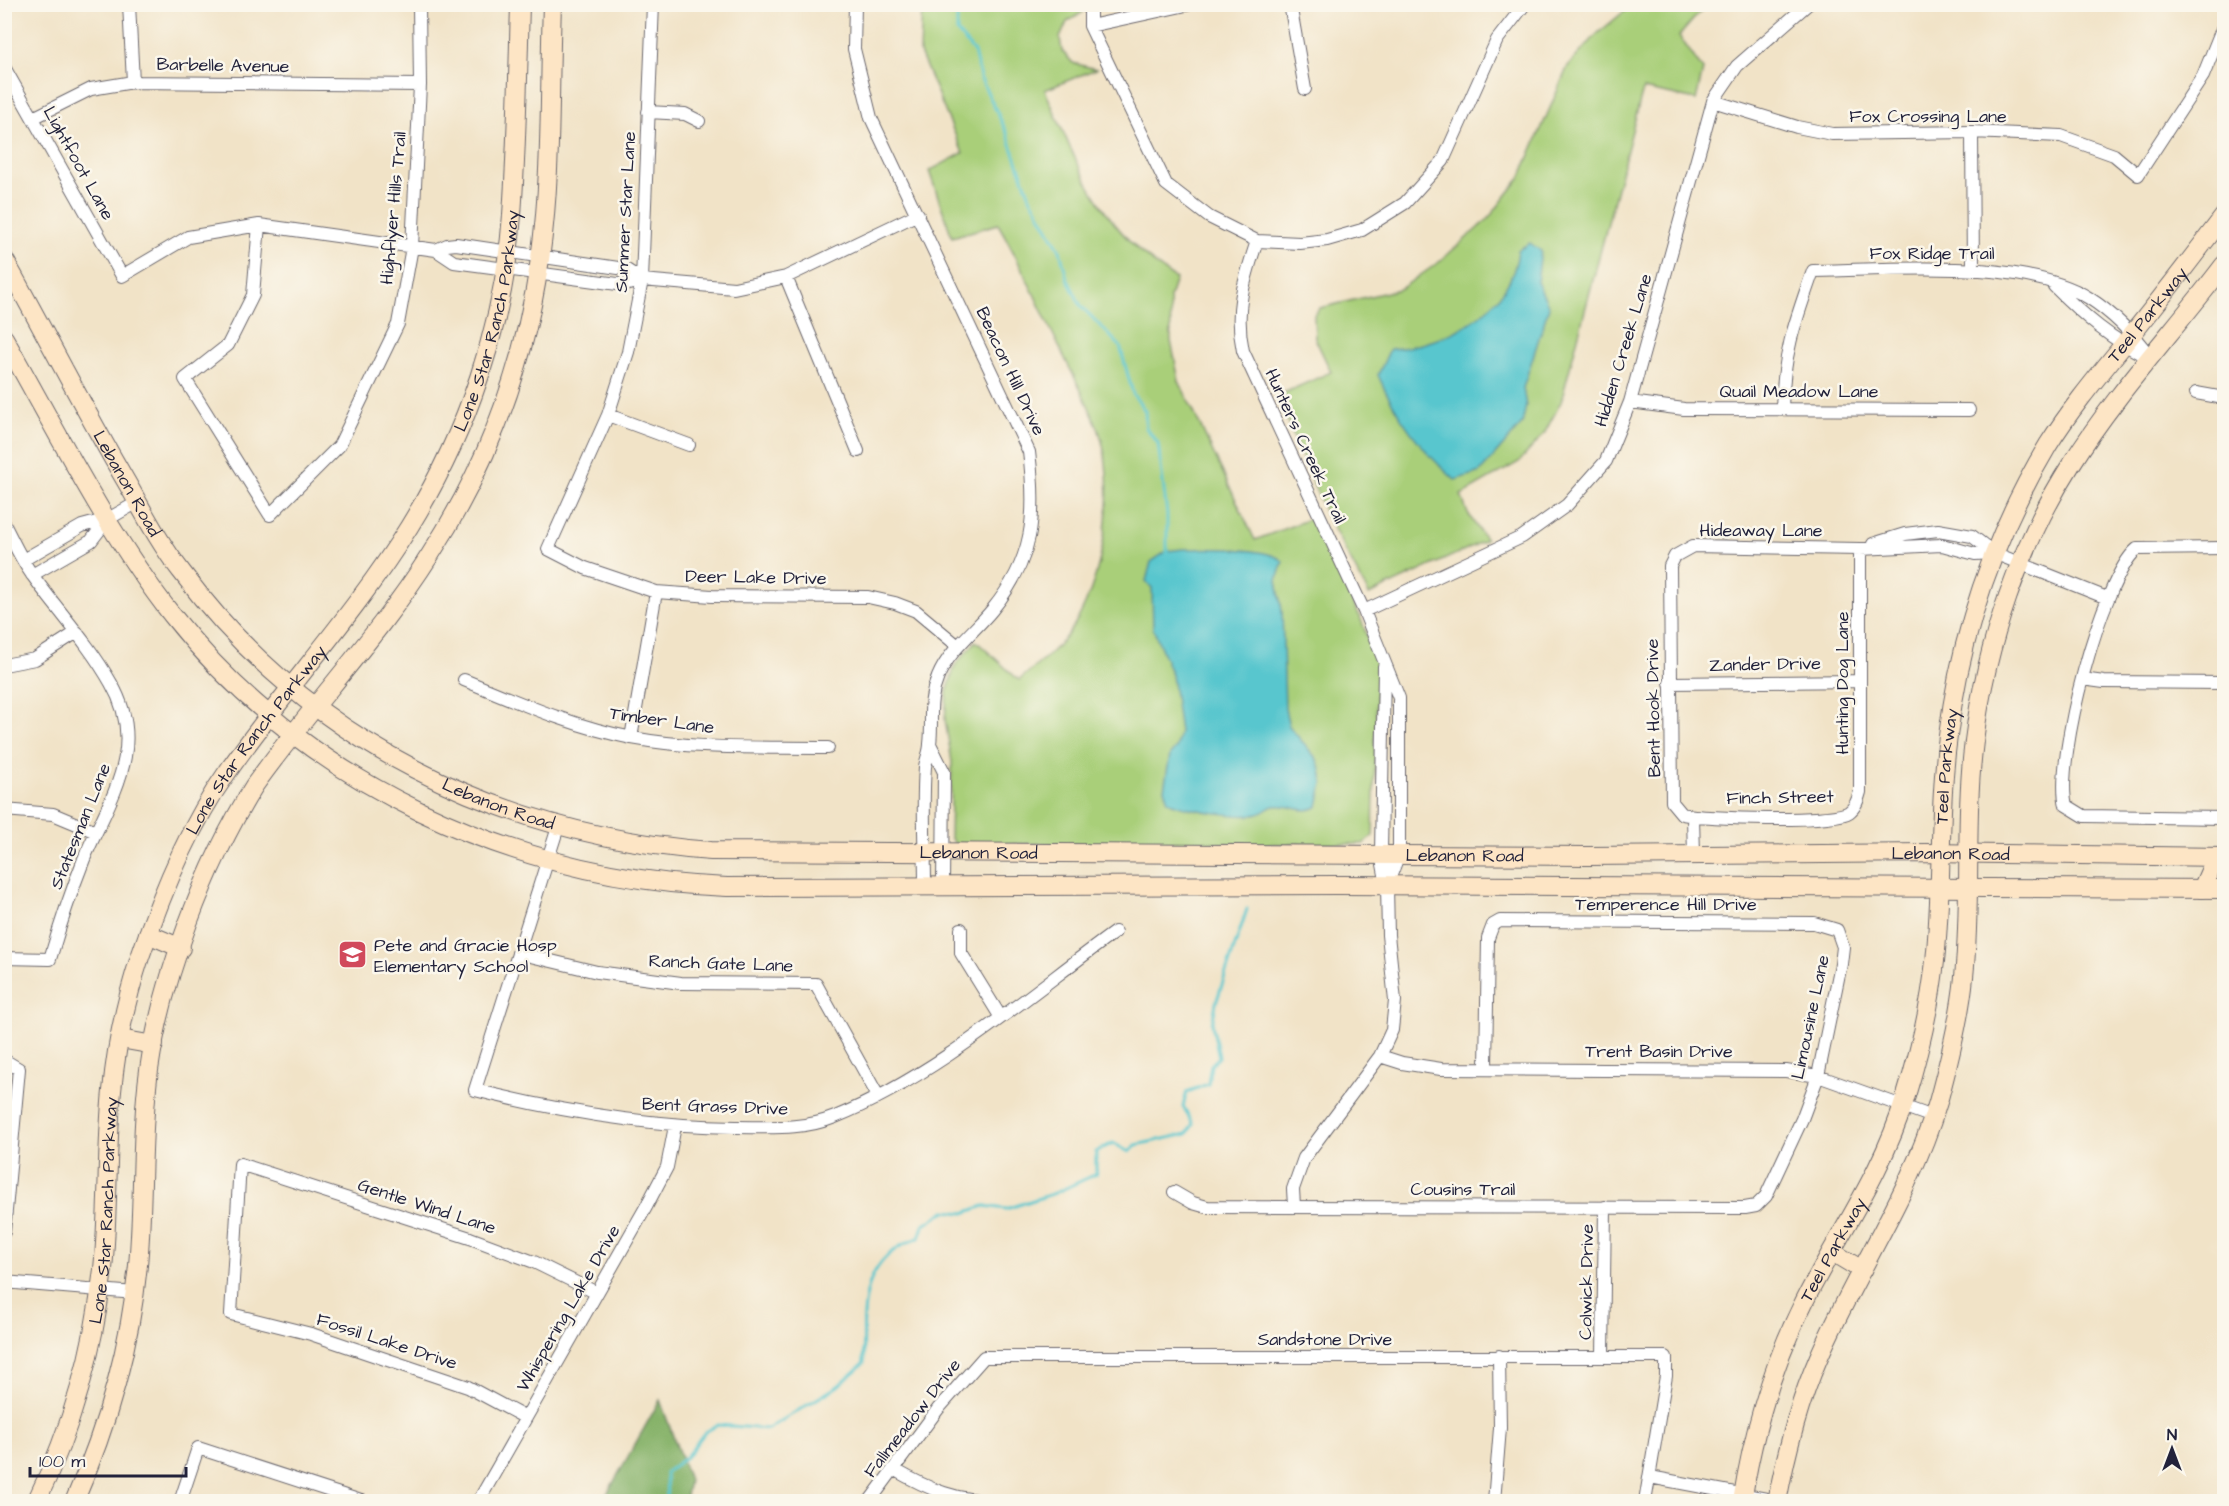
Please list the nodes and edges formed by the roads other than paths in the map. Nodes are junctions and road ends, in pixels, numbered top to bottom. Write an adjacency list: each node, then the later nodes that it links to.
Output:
1 (129, 4): 15 (street)
2 (419, 4): 16 (street, Highflyer Hills Trail)
3 (520, 4): 29 (main road, Lone Star Ranch Parkway)
4 (552, 4): 31 (main road, Lone Star Ranch Parkway)
5 (653, 4): 19 (street, Summer Star Lane)
6 (855, 4): 23 (street, Beacon Hill Drive)
7 (1090, 4): 13 (street)
8 (1191, 4): 13 (street)
9 (1290, 4): 17 (street)
10 (1525, 4): 26 (street)
11 (1808, 4): 18 (street, Hidden Creek Lane)
12 (2224, 24): 22 (street, Fox Crossing Lane)
13 (1090, 26): 26 (street)
14 (4, 67): 20 (street, Lightfoot Lane)
15 (133, 82): 16 (street, Barbelle Avenue); 20 (street, Barbelle Avenue)
16 (420, 85): 27 (street, Highflyer Hills Trail)
17 (1305, 89)
18 (1713, 101): 22 (street, Fox Crossing Lane); 40 (street, Hidden Creek Lane)
19 (648, 112): 21 (street); 34 (street, Summer Star Lane)
20 (33, 118): 25 (street, Lightfoot Lane)
21 (699, 121)
22 (1972, 132): 32 (street)
23 (918, 214): 33 (street); 61 (street, Beacon Hill Drive)
24 (2224, 216): 36 (main road, Teel Parkway)
25 (259, 225): 27 (street); 27 (street, Highflyer Hills Trail)
26 (1257, 241): 59 (street, Hunters Creek Trail)
27 (412, 247): 29 (street)
28 (4, 259): 46 (main road, Lebanon Road)
29 (506, 261): 31 (street); 69 (main road, Lone Star Ranch Parkway)
30 (2224, 265): 37 (main road, Teel Parkway)
31 (539, 266): 34 (street); 70 (main road, Lone Star Ranch Parkway)
32 (1973, 270): 36 (street, Fox Ridge Trail); 41 (street, Fox Ridge Trail)
33 (786, 277): 34 (street); 45 (street)
34 (642, 280): 43 (street, Summer Star Lane)
35 (4, 338): 47 (main road, Lebanon Road)
36 (2128, 339): 37 (street, Fox Ridge Trail); 52 (main road, Teel Parkway)
37 (2151, 358): 54 (main road, Teel Parkway)
38 (2196, 393): 39 (street)
39 (2224, 398)
40 (1630, 402): 41 (street, Quail Meadow Lane); 59 (street, Hidden Creek Lane)
41 (1782, 409): 42 (street, Quail Meadow Lane)
42 (1969, 410)
43 (608, 416): 44 (street); 50 (street, Summer Star Lane)
44 (689, 445)
45 (858, 451)
46 (138, 502): 47 (street); 69 (main road, Lebanon Road)
47 (108, 519): 53 (street); 56 (street); 71 (main road, Lebanon Road)
48 (4, 524): 53 (street, Statesman Lane)
49 (2224, 548): 58 (street)
50 (548, 549): 57 (street, Deer Lake Drive)
51 (1860, 549): 52 (street, Hideaway Lane); 55 (street, Hideaway Lane); 66 (street, Hunting Dog Lane)
52 (1994, 553): 54 (street, Hideaway Lane); 84 (main road, Teel Parkway)
53 (23, 560): 56 (street, Statesman Lane)
54 (2020, 564): 58 (street, Hideaway Lane); 85 (main road, Teel Parkway)
55 (1670, 566): 67 (street, Bent Hook Drive)
56 (32, 575): 60 (street, Statesman Lane)
57 (656, 592): 61 (street, Deer Lake Drive); 73 (street)
58 (2107, 598): 64 (street)
59 (1364, 611): 62 (street, Hunters Creek Trail)
60 (77, 632): 63 (street); 81 (street, Statesman Lane)
61 (958, 646): 74 (street, Beacon Hill Drive)
62 (1384, 658): 83 (street, Hunters Creek Trail); 83 (street, Hunters Creek Trail)
63 (4, 665)
64 (2082, 679): 68 (street); 79 (street)
65 (464, 680): 73 (street, Timber Lane)
66 (1860, 681): 67 (street, Zander Drive); 77 (street, Hunting Dog Lane)
67 (1670, 683): 78 (street, Bent Hook Drive)
68 (2224, 683)
69 (290, 688): 70 (main road, Lebanon Road); 71 (main road, Lone Star Ranch Parkway)
70 (314, 708): 72 (main road, Lone Star Ranch Parkway); 80 (main road, Lebanon Road)
71 (271, 714): 72 (main road, Lebanon Road); 99 (main road, Lone Star Ranch Parkway)
72 (294, 733): 88 (main road, Lebanon Road); 100 (main road, Lone Star Ranch Parkway)
73 (631, 738): 75 (street, Timber Lane)
74 (930, 744): 82 (street, Beacon Hill Drive); 82 (street, Beacon Hill Drive)
75 (828, 748)
76 (4, 810): 81 (street)
77 (1848, 813): 78 (street, Finch Street)
78 (1693, 817): 86 (street)
79 (2224, 818)
80 (558, 827): 82 (main road, Lebanon Road); 88 (street)
81 (96, 832): 102 (street, Statesman Lane)
82 (934, 851): 83 (main road, Lebanon Road); 89 (street, Beacon Hill Drive); 89 (street, Beacon Hill Drive)
83 (1390, 854): 86 (main road, Lebanon Road); 90 (street, Hunters Creek Trail); 90 (street, Hunters Creek Trail)
84 (1940, 854): 85 (main road, Lebanon Road); 86 (main road, Lebanon Road); 91 (main road, Teel Parkway)
85 (1968, 854): 87 (main road, Lebanon Road); 92 (main road, Teel Parkway)
86 (1694, 855): 93 (main road)
87 (2220, 857): 94 (main road); 95 (main road)
88 (548, 860): 89 (main road, Lebanon Road); 101 (street)
89 (934, 885): 90 (main road, Lebanon Road)
90 (1387, 885): 93 (main road, Lebanon Road); 106 (street, Hunters Creek Trail)
91 (1939, 887): 92 (main road, Lebanon Road); 93 (main road, Lebanon Road); 111 (main road, Teel Parkway)
92 (1967, 887): 94 (main road, Lebanon Road); 112 (main road, Teel Parkway)
93 (1696, 888)
94 (2202, 889): 95 (main road, Lebanon Road)
95 (2223, 889)
96 (961, 929): 103 (street)
97 (1837, 930): 108 (street, Temperence Hill Drive); 109 (street, Limousine Lane)
98 (1115, 932): 103 (street, Bent Grass Drive)
99 (148, 934): 100 (main road); 104 (main road, Lone Star Ranch Parkway)
100 (181, 948): 105 (main road, Lone Star Ranch Parkway)
101 (518, 954): 110 (street, Ranch Gate Lane); 113 (street, Bent Grass Drive)
102 (4, 958)
103 (1000, 1016): 110 (street, Bent Grass Drive)
104 (120, 1039): 105 (main road); 122 (main road, Lone Star Ranch Parkway)
105 (154, 1045): 123 (main road, Lone Star Ranch Parkway)
106 (1380, 1056): 108 (street, Trent Basin Drive); 115 (street, Hunters Creek Trail)
107 (4, 1060): 118 (street)
108 (1486, 1068): 109 (street, Trent Basin Drive)
109 (1818, 1076): 111 (street, Trent Basin Drive); 116 (street, Limousine Lane)
110 (878, 1096): 113 (street, Bent Grass Drive)
111 (1904, 1104): 112 (street, Trent Basin Drive); 119 (main road, Teel Parkway)
112 (1933, 1117): 120 (main road, Teel Parkway)
113 (675, 1126): 124 (street, Whispering Lake Drive)
114 (1174, 1192): 115 (street, Cousins Trail)
115 (1294, 1206): 117 (street, Cousins Trail)
116 (1756, 1206): 117 (street, Cousins Trail)
117 (1605, 1208): 128 (street, Colwick Drive)
118 (4, 1232)
119 (1832, 1252): 120 (main road); 132 (main road, Teel Parkway)
120 (1862, 1270): 133 (main road, Teel Parkway)
121 (4, 1282): 122 (street)
122 (100, 1290): 123 (street); 134 (main road, Lone Star Ranch Parkway)
123 (135, 1293): 135 (main road, Lone Star Ranch Parkway)
124 (597, 1293): 125 (street, Gentle Wind Lane); 129 (street, Whispering Lake Drive)
125 (231, 1314): 129 (street, Fossil Lake Drive)
126 (1499, 1356): 127 (street, Sandstone Drive); 128 (street, Sandstone Drive); 141 (street)
127 (984, 1357): 130 (street, Fallmeadow Drive)
128 (1603, 1357): 131 (street, Sandstone Drive)
129 (526, 1418): 138 (street, Whispering Lake Drive)
130 (892, 1469): 139 (street, Fallmeadow Drive); 140 (street)
131 (1650, 1477): 132 (street); 142 (street)
132 (1743, 1498): 133 (street)
133 (1777, 1501)
134 (36, 1502)
135 (74, 1502)
136 (180, 1502): 137 (street)
137 (364, 1502)
138 (478, 1502)
139 (870, 1502)
140 (1000, 1502)
141 (1494, 1502)
142 (1646, 1502)

